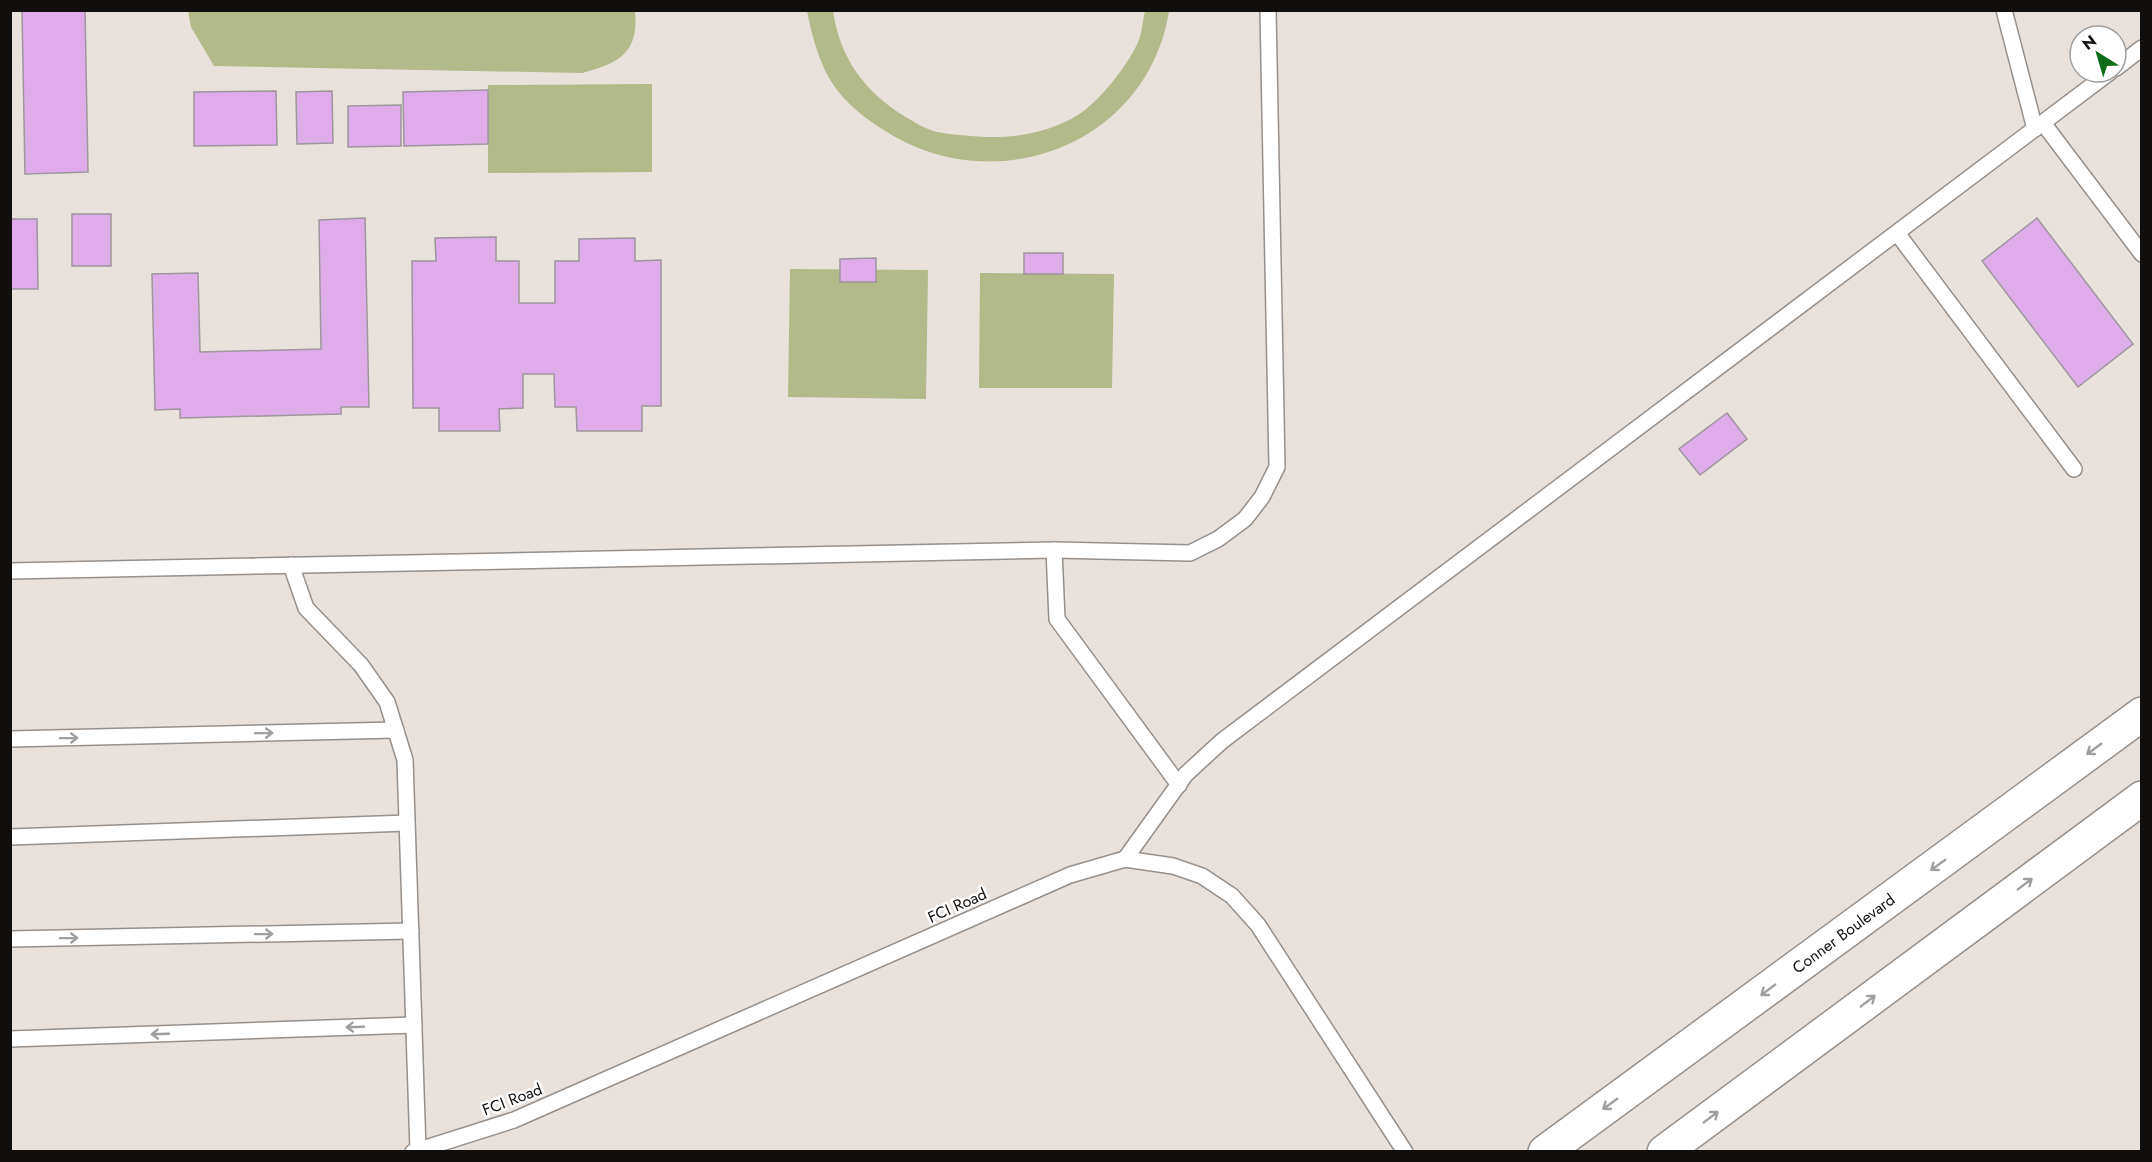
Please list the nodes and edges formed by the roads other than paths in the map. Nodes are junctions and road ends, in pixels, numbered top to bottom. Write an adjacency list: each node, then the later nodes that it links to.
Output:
1 (1268, 10): 10 (lane)
2 (2004, 10): 6 (lane)
3 (2142, 48): 4 (lane)
4 (2128, 59)
5 (2094, 84): 6 (lane)
6 (2039, 126): 7 (lane); 8 (lane)
7 (1897, 232): 9 (lane); 16 (lane)
8 (2142, 254)
9 (2074, 469)
10 (1054, 550): 11 (lane); 16 (lane)
11 (291, 565): 12 (lane); 14 (lane)
12 (10, 571)
13 (2142, 714): 27 (main road, Conner Boulevard, one-way to 27)
14 (396, 730): 15 (lane, one-way to 14); 18 (lane)
15 (10, 739)
16 (1179, 785): 20 (lane)
17 (2142, 798): 28 (main road, one-way to 17)
18 (407, 823): 19 (lane); 21 (lane)
19 (10, 837)
20 (1125, 859): 25 (lane, FCI Road); 26 (lane, FCI Road)
21 (411, 931): 22 (lane, one-way to 21); 23 (lane)
22 (10, 939)
23 (414, 1025): 24 (lane, one-way to 24); 25 (lane)
24 (10, 1039)
25 (415, 1151)
26 (1405, 1152)
27 (1545, 1152)
28 (1664, 1152)

